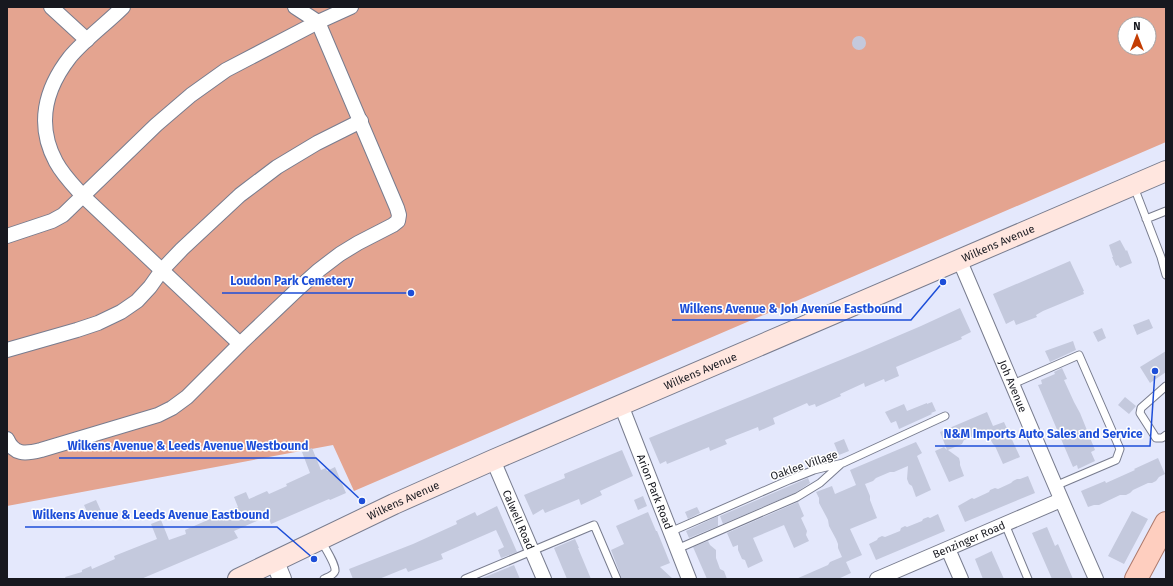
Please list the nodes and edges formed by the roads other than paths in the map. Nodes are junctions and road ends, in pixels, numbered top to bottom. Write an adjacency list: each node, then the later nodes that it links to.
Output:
1 (51, 7): 6 (street)
2 (123, 7): 6 (street)
3 (295, 7): 5 (street)
4 (351, 7): 5 (street)
5 (318, 22): 7 (street); 10 (street)
6 (87, 40): 10 (street)
7 (361, 121): 15 (street); 17 (street)
8 (1165, 173): 9 (main road, Wilkens Avenue)
9 (1133, 185): 12 (lane); 14 (main road, Wilkens Avenue)
10 (82, 196): 13 (street); 15 (street)
11 (1166, 211): 12 (lane)
12 (1146, 219): 16 (lane)
13 (7, 236)
14 (959, 259): 19 (street, Joh Avenue); 21 (main road, Wilkens Avenue)
15 (162, 270): 17 (street); 18 (street)
16 (1166, 275)
17 (240, 344): 24 (street)
18 (7, 350)
19 (1013, 384): 27 (street, Joh Avenue); 27 (lane)
20 (1166, 386): 23 (lane)
21 (621, 405): 25 (main road, Wilkens Avenue); 31 (street, Arion Park Road)
22 (945, 416): 26 (lane, Oaklee Village)
23 (1166, 435)
24 (7, 439)
25 (493, 460): 32 (main road, Wilkens Avenue); 35 (street, Calwell Road)
26 (843, 463): 31 (lane, Oaklee Village); 33 (lane)
27 (1055, 486): 28 (street, Joh Avenue)
28 (1061, 500): 30 (street, Benzinger Road); 46 (street, Joh Avenue)
29 (1166, 523): 47 (main road)
30 (1005, 524): 34 (street, Benzinger Road); 45 (lane)
31 (670, 532): 33 (street, Arion Park Road)
32 (320, 540): 36 (main road, Wilkens Avenue); 39 (lane)
33 (677, 548): 43 (street, Arion Park Road)
34 (948, 549): 37 (street, Benzinger Road); 44 (street)
35 (532, 551): 40 (lane); 41 (street, Calwell Road); 42 (lane)
36 (278, 570): 38 (main road, Wilkens Avenue)
37 (886, 577)
38 (238, 579)
39 (324, 579)
40 (465, 579)
41 (544, 579)
42 (617, 579)
43 (689, 579)
44 (961, 579)
45 (1028, 579)
46 (1096, 579)
47 (1136, 579)

